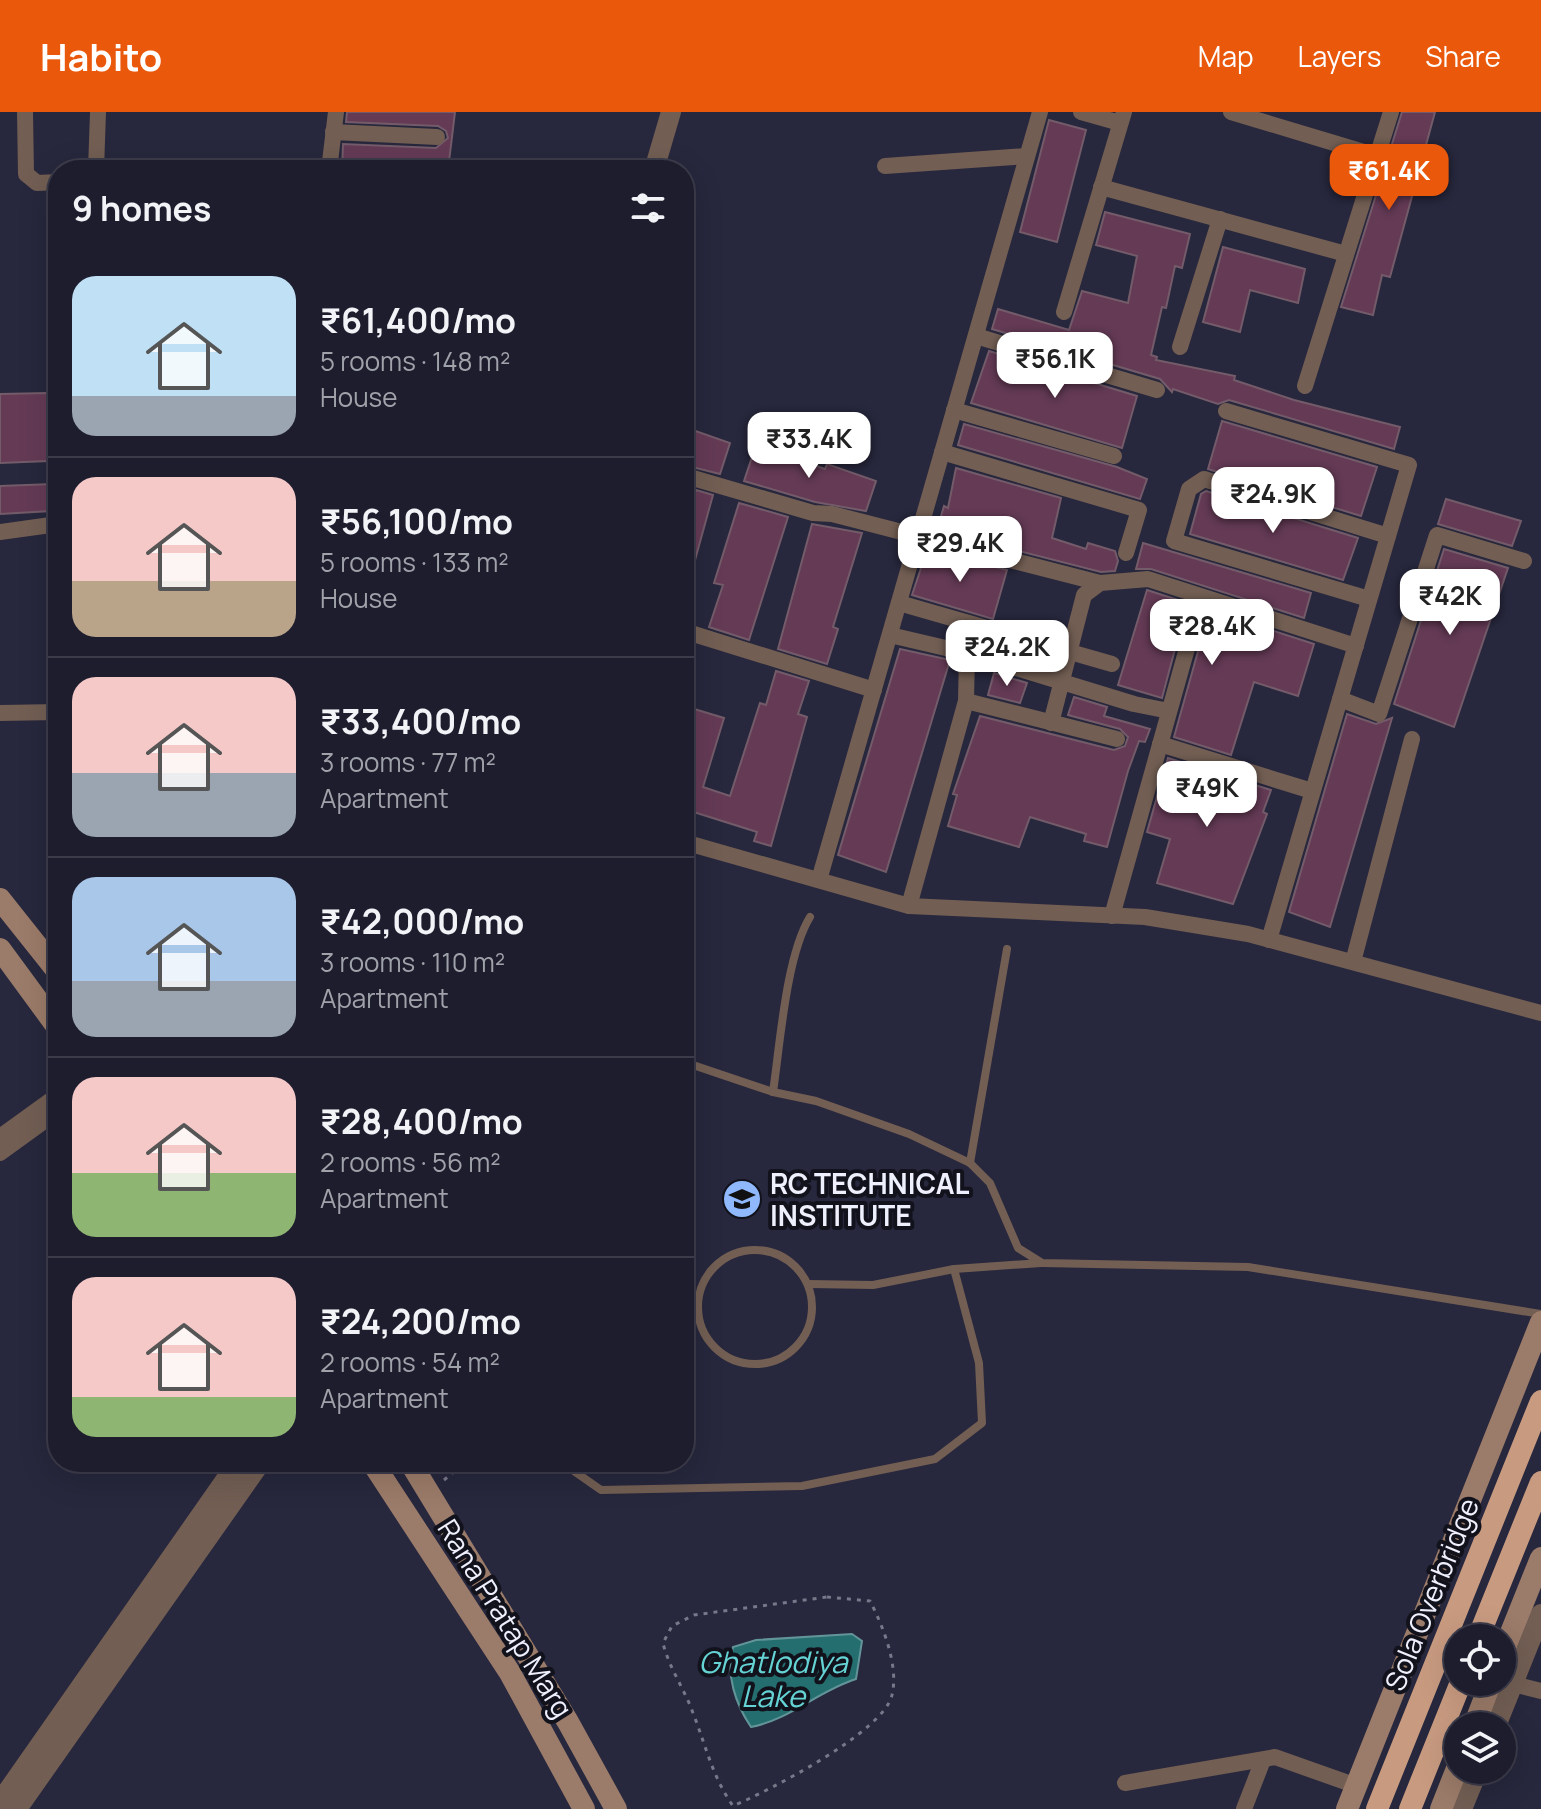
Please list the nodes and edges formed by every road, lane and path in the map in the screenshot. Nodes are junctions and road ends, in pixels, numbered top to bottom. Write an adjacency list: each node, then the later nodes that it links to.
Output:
1 (25, 112): 19 (street)
2 (98, 112): 15 (street)
3 (336, 112): 11 (street)
4 (671, 112): 17 (street)
5 (1040, 112): 13 (street)
6 (1081, 112): 10 (street)
7 (1231, 112): 9 (street)
8 (1391, 112): 14 (street)
9 (1259, 116): 14 (street)
10 (1122, 118): 20 (street)
11 (333, 132): 12 (street); 16 (street)
12 (437, 137)
13 (1027, 156): 18 (street); 24 (street)
14 (1377, 156): 22 (street)
15 (96, 160)
16 (330, 160)
17 (657, 160)
18 (885, 166)
19 (48, 182)
20 (1101, 187): 21 (street); 23 (street)
21 (1220, 219): 22 (street); 25 (street)
22 (1346, 254): 26 (street)
23 (1064, 312)
24 (976, 336): 27 (street); 28 (street)
25 (1180, 347)
26 (1305, 386)
27 (1157, 390)
28 (954, 410): 30 (street); 31 (street)
29 (1226, 411): 35 (street)
30 (942, 452): 36 (street); 37 (street)
31 (1114, 456)
32 (694, 478): 36 (street)
33 (48, 525): 34 (street)
34 (0, 532)
35 (1388, 536): 40 (street); 40 (street)
36 (918, 538): 39 (street); 41 (street)
37 (1126, 553)
38 (1524, 561): 51 (street)
39 (1100, 583): 45 (street); 46 (street)
40 (1369, 599): 45 (street)
41 (899, 603): 44 (street); 46 (street)
42 (694, 634): 50 (street)
43 (1191, 634): 53 (street)
44 (890, 635): 47 (street); 50 (street)
45 (1356, 646): 51 (street)
46 (1069, 652): 48 (street); 49 (street)
47 (967, 653): 49 (street); 52 (street)
48 (1112, 664)
49 (1062, 682): 53 (street); 56 (street)
50 (874, 690): 62 (street)
51 (1340, 699): 60 (street)
52 (966, 701): 56 (street); 64 (street)
53 (1169, 711): 59 (street)
54 (48, 712): 55 (street)
55 (0, 713)
56 (1051, 723): 57 (street)
57 (1117, 739)
58 (1412, 739): 71 (street)
59 (1160, 744): 60 (street); 65 (street)
60 (1312, 791): 67 (street)
61 (694, 845): 62 (street)
62 (819, 880): 64 (street)
63 (0, 899): 70 (main road)
64 (909, 906): 65 (street)
65 (1112, 916): 67 (street)
66 (810, 917): 75 (lane)
67 (1269, 940): 71 (street)
68 (0, 949): 73 (main road)
69 (1007, 949): 80 (lane)
70 (48, 959)
71 (1353, 962): 72 (street)
72 (1541, 1013)
73 (48, 1014)
74 (694, 1065): 75 (lane)
75 (773, 1092): 80 (lane)
76 (48, 1102): 78 (street)
77 (48, 1118): 79 (street)
78 (0, 1137)
79 (0, 1153)
80 (970, 1163): 81 (lane)
81 (1042, 1263): 82 (lane); 85 (lane)
82 (954, 1269): 83 (lane); 94 (lane)
83 (808, 1284): 84 (lane); 84 (lane)
84 (697, 1314): 86 (lane)
85 (1541, 1314)
86 (694, 1316)
87 (1541, 1322): 113 (main road)
88 (1541, 1401): 120 (highway, Sola Overbridge)
89 (231, 1472): 114 (street)
90 (254, 1472): 115 (street)
91 (379, 1472): 97 (main road, Rana Pratap Marg)
92 (417, 1472): 96 (main road, Rana Pratap Marg)
93 (456, 1472): 96 (path)
94 (575, 1472)
95 (1541, 1482): 101 (highway)
96 (433, 1496): 97 (main road); 107 (main road, Rana Pratap Marg)
97 (408, 1516): 108 (main road, Rana Pratap Marg)
98 (1541, 1558): 102 (main road)
99 (861, 1598): 99 (path)
100 (1541, 1614): 103 (street)
101 (1484, 1624)
102 (1514, 1624)
103 (1516, 1658)
104 (1516, 1685): 105 (street)
105 (1541, 1691)
106 (1455, 1696): 121 (highway)
107 (568, 1722): 108 (main road); 117 (main road, Rana Pratap Marg)
108 (544, 1735): 116 (main road, Rana Pratap Marg)
109 (1263, 1760): 110 (street); 113 (street); 118 (street)
110 (1125, 1783)
111 (1451, 1784): 122 (main road)
112 (1472, 1784): 123 (street)
113 (1357, 1786): 119 (main road)
114 (0, 1802)
115 (17, 1809)
116 (584, 1809)
117 (616, 1809)
118 (1244, 1809)
119 (1347, 1809)
120 (1377, 1809)
121 (1410, 1809)
122 (1441, 1809)
123 (1462, 1809)

